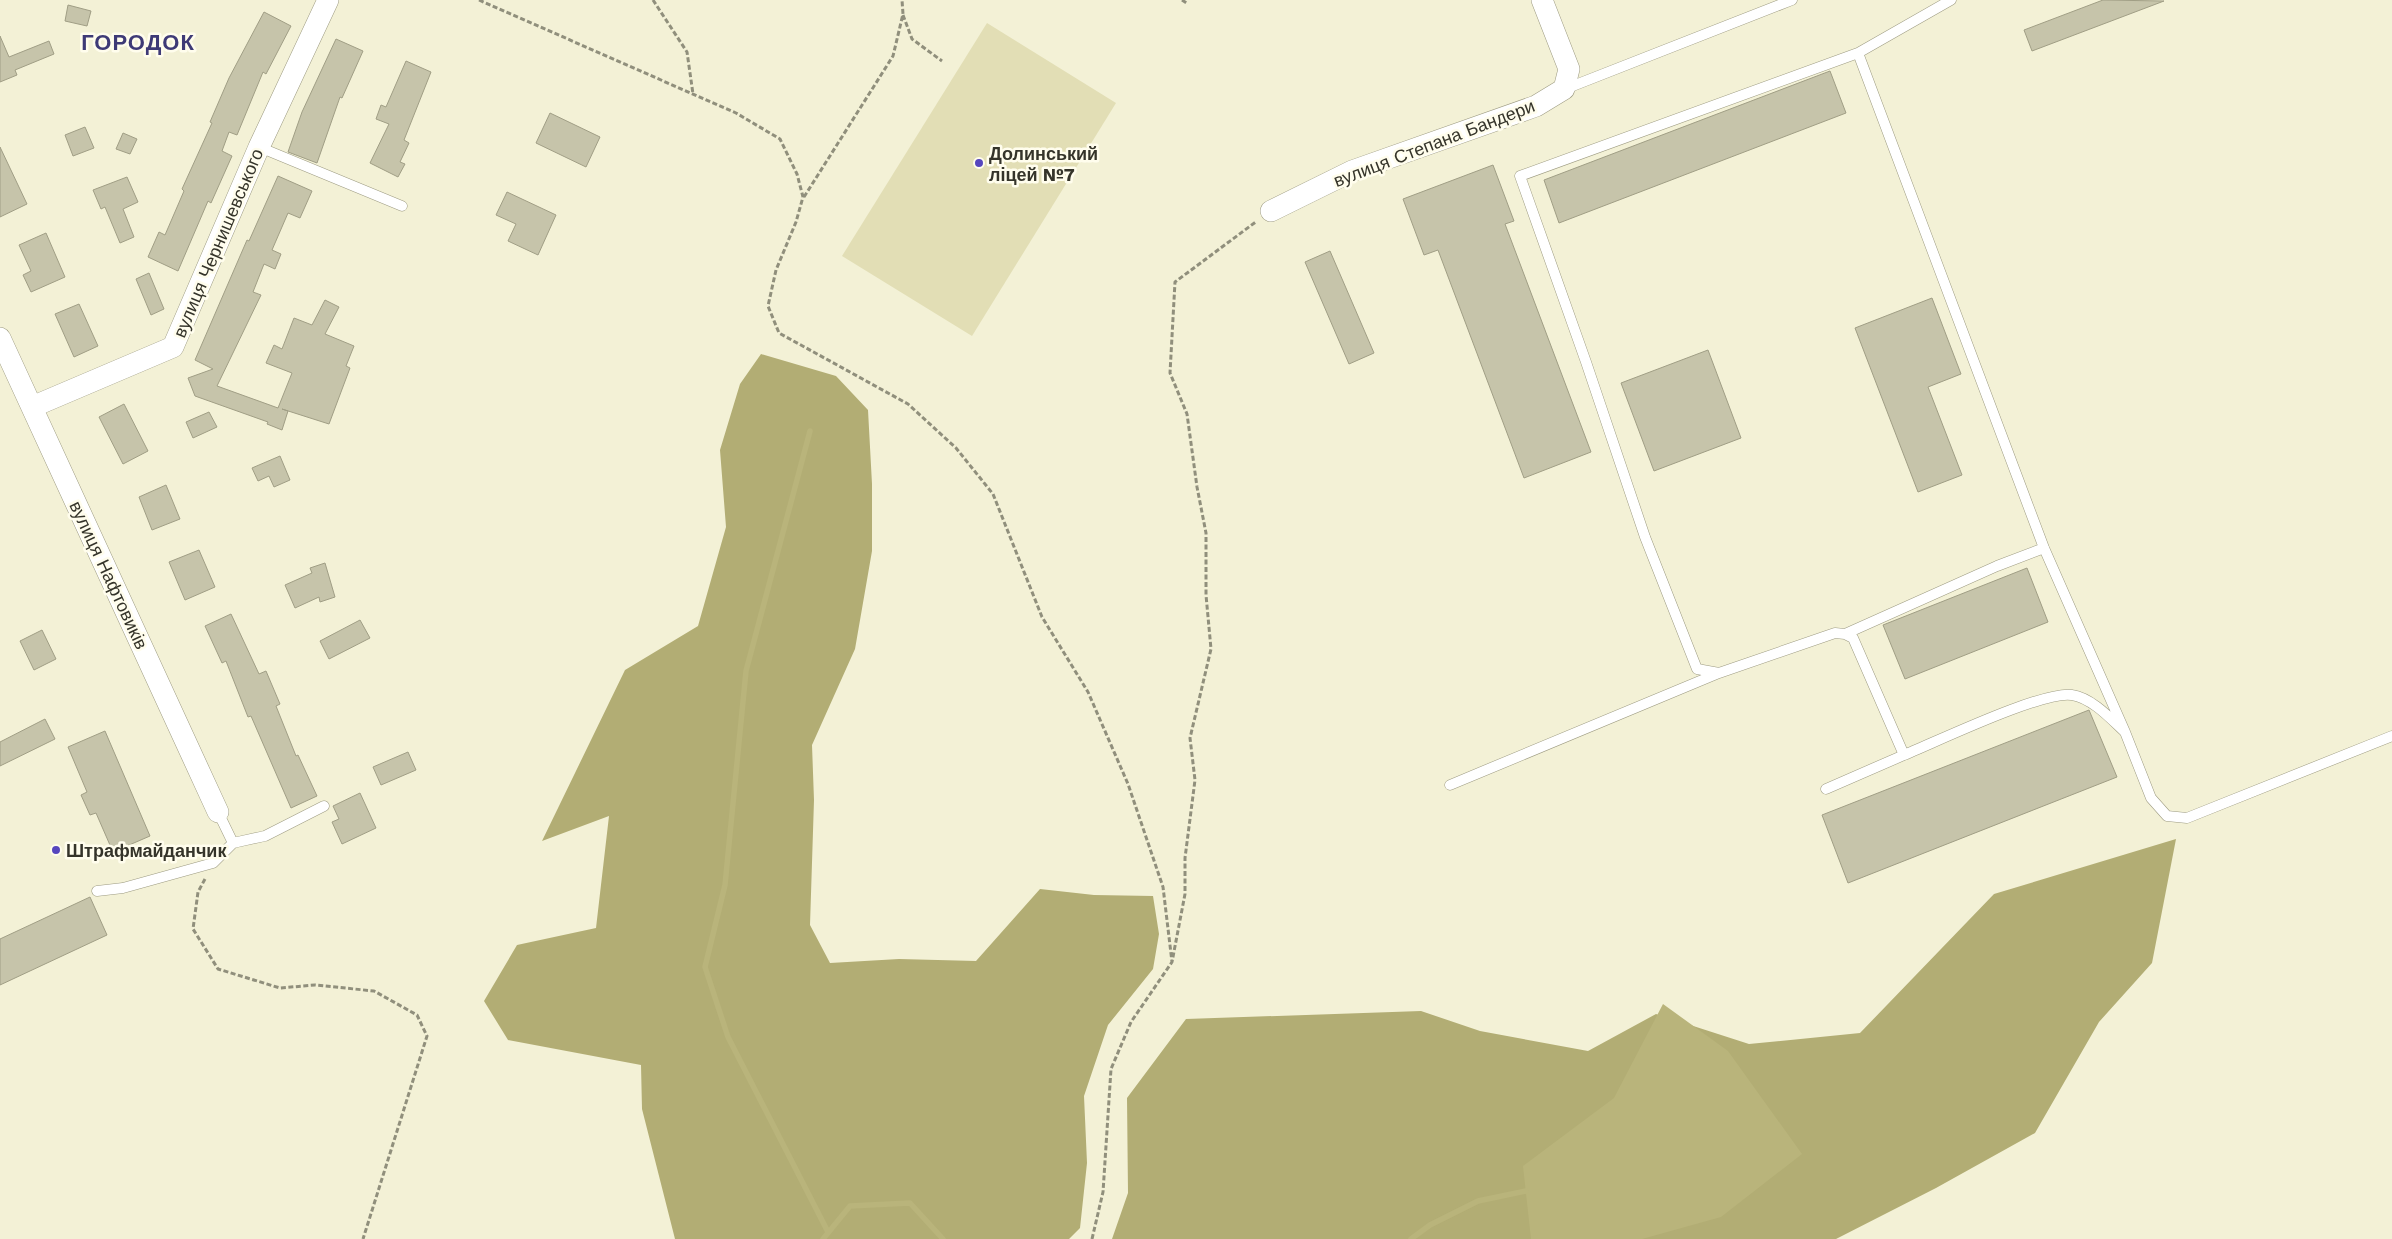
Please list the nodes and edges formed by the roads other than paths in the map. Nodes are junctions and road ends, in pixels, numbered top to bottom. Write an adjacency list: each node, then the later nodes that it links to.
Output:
1 (328, 0): 7 (street, вулиця Чернишевського)
2 (1542, 0): 6 (street)
3 (1792, 0): 6 (lane)
4 (1951, 0): 5 (lane)
5 (1858, 53): 12 (lane); 14 (lane)
6 (1564, 89): 9 (street, вулиця Степана Бандери)
7 (259, 147): 8 (lane); 11 (street, вулиця Чернишевського)
8 (402, 206)
9 (1271, 211)
10 (0, 338): 11 (street, вулиця Нафтовиків)
11 (32, 407): 21 (street, вулиця Нафтовиків)
12 (2044, 548): 13 (lane); 15 (lane)
13 (1845, 634): 14 (lane); 17 (lane)
14 (1719, 673): 18 (lane)
15 (2125, 732): 16 (lane); 17 (lane)
16 (2392, 736)
17 (1904, 755): 19 (lane)
18 (1450, 785)
19 (1826, 789)
20 (324, 806): 22 (lane)
21 (218, 812): 22 (lane)
22 (233, 843): 23 (lane)
23 (97, 891)

